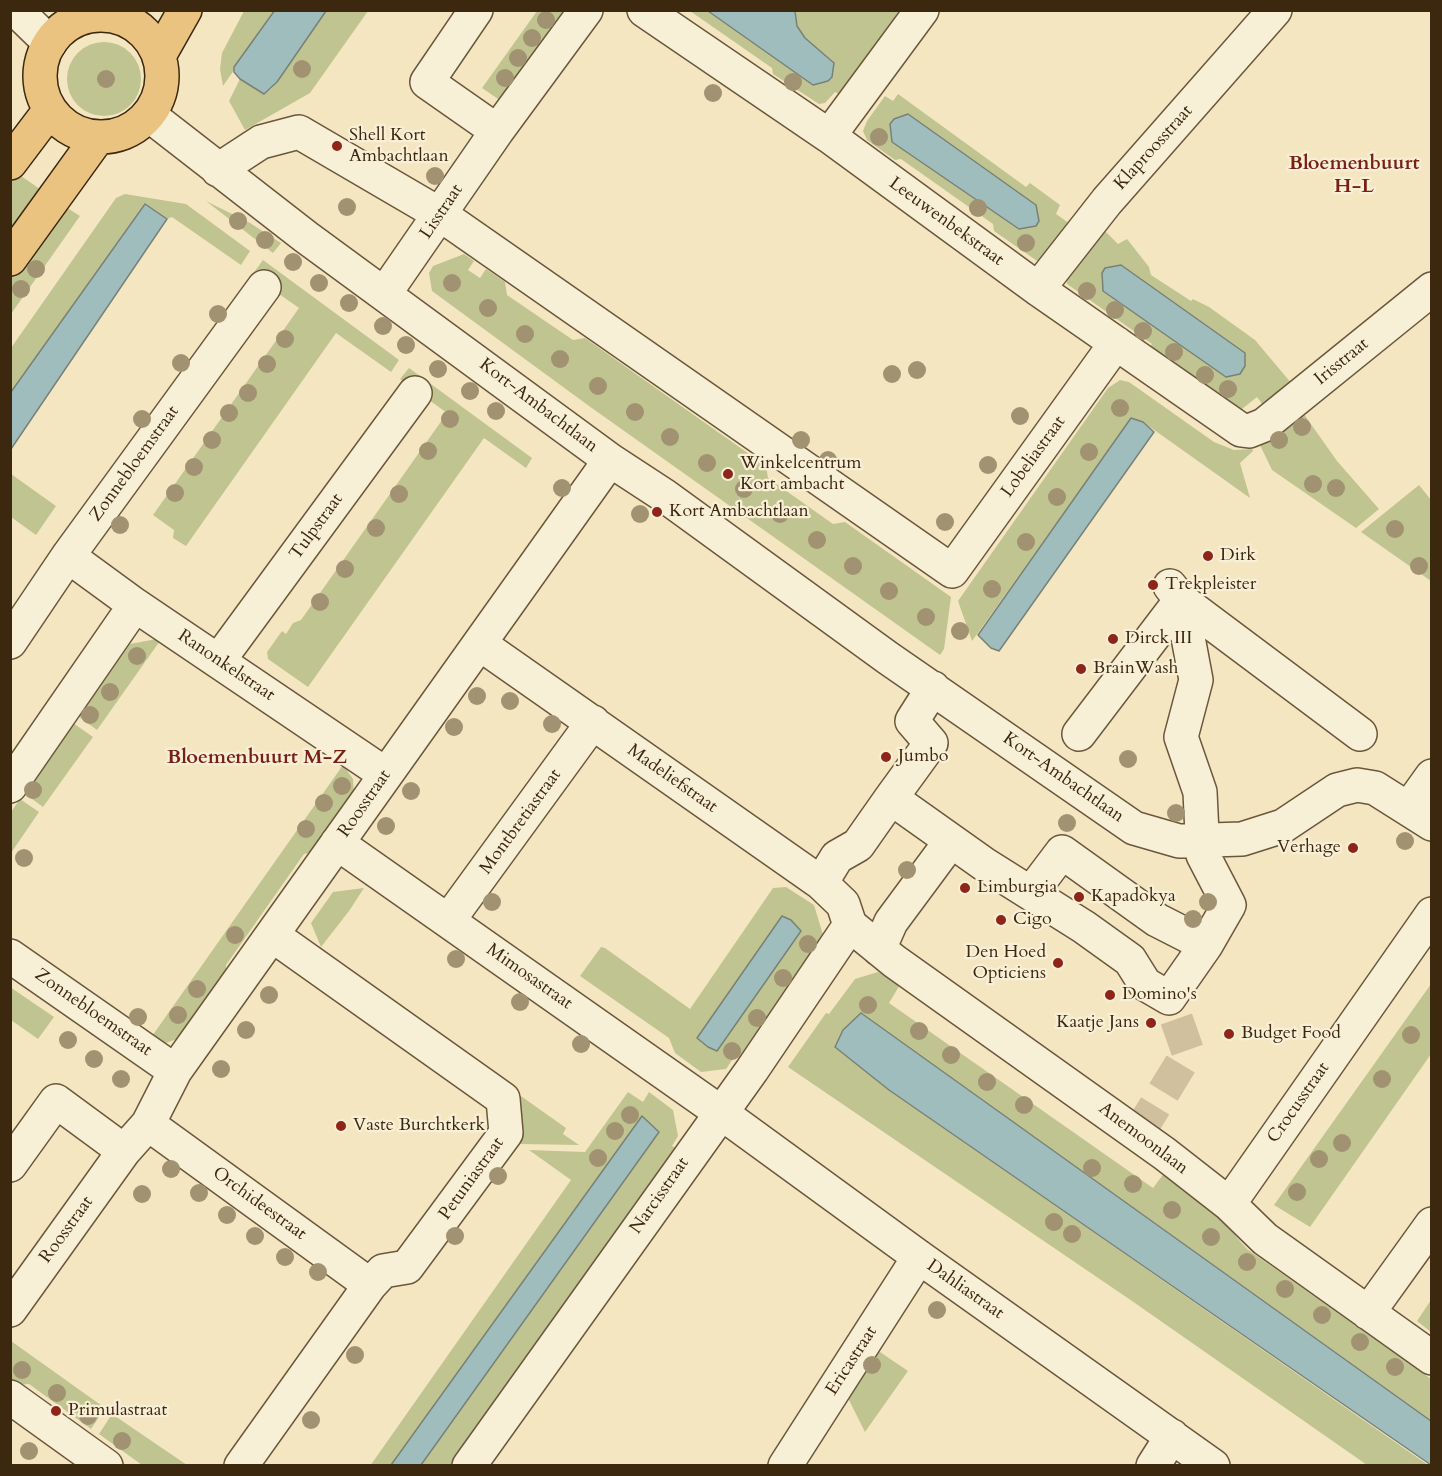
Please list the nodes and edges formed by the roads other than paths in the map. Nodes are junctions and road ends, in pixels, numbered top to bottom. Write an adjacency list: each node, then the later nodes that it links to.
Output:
1 (15, 10): 9 (street)
2 (185, 10): 10 (main road)
3 (476, 10): 13 (street)
4 (586, 10): 13 (street, Lisstraat)
5 (644, 10): 14 (street, Leeuwenbekstraat)
6 (922, 10): 14 (street)
7 (1275, 10): 21 (street, Klaproosstraat)
8 (117, 14): 9 (main road); 10 (main road)
9 (50, 43): 11 (main road)
10 (159, 56): 12 (main road)
11 (50, 110): 15 (main road); 16 (main road)
12 (149, 115): 15 (main road); 17 (street, Kort-Ambachtlaan)
13 (497, 131): 18 (street, Lisstraat)
14 (829, 136): 21 (street, Leeuwenbekstraat)
15 (98, 137): 19 (main road)
16 (10, 163)
17 (218, 170): 18 (street); 23 (street, Kort-Ambachtlaan)
18 (441, 215): 23 (street, Lisstraat); 24 (street, Lobeliastraat)
19 (10, 259)
20 (264, 287): 28 (street, Zonnebloemstraat)
21 (1038, 289): 24 (street, Leeuwenbekstraat)
22 (1431, 289): 26 (street, Irisstraat)
23 (385, 293): 27 (street, Kort-Ambachtlaan)
24 (1116, 343): 26 (street, Leeuwenbekstraat)
25 (415, 393): 33 (street, Tulpstraat)
26 (1250, 431)
27 (610, 460): 32 (street, Roosstraat); 34 (street, Kort-Ambachtlaan)
28 (68, 556): 30 (street, Ranonkelstraat); 31 (street, Zonnebloemstraat)
29 (1175, 593): 36 (street); 37 (street); 44 (street)
30 (135, 605): 33 (street, Ranonkelstraat); 40 (street)
31 (10, 642)
32 (480, 644): 35 (street, Madeliefstraat); 38 (street, Roosstraat)
33 (219, 660): 38 (street, Ranonkelstraat)
34 (933, 688): 41 (street); 44 (street, Kort-Ambachtlaan)
35 (593, 723): 46 (street, Madeliefstraat); 50 (street, Montbretiastraat)
36 (1079, 734)
37 (1360, 734)
38 (385, 774): 45 (street, Roosstraat)
39 (1431, 776): 42 (street)
40 (10, 786)
41 (891, 798): 43 (street); 46 (street)
42 (1420, 816): 44 (street, Kort-Ambachtlaan)
43 (951, 841): 48 (street); 55 (street)
44 (1203, 841): 54 (street)
45 (337, 843): 50 (street, Mimosastraat); 53 (street, Roosstraat)
46 (821, 883): 51 (street, Madeliefstraat)
47 (1110, 886): 48 (street); 52 (street); 54 (street)
48 (1031, 893): 52 (street)
49 (1431, 914): 62 (street, Crocusstraat)
50 (448, 921): 58 (street, Mimosastraat)
51 (850, 925): 55 (street, Anemoonlaan); 58 (street, Narcisstraat)
52 (1084, 927): 54 (street)
53 (272, 934): 57 (street, Roosstraat); 65 (street, Petuniastraat)
54 (1206, 945)
55 (879, 949): 62 (street, Anemoonlaan)
56 (10, 956): 57 (street, Zonnebloemstraat)
57 (175, 1071): 59 (street, Roosstraat)
58 (720, 1112): 64 (street, Dahliastraat); 73 (street, Narcisstraat)
59 (148, 1124): 60 (street, Roosstraat); 65 (street, Orchideestraat)
60 (124, 1151): 61 (street); 66 (street, Roosstraat)
61 (10, 1166)
62 (1229, 1204): 67 (street, Anemoonlaan)
63 (1431, 1224): 67 (street)
64 (919, 1257): 70 (street, Dahliastraat); 74 (street, Ericastraat)
65 (370, 1285): 72 (street, Petuniastraat)
66 (10, 1310)
67 (1368, 1314): 68 (street, Anemoonlaan)
68 (1431, 1358)
69 (10, 1397): 71 (street)
70 (1172, 1436): 75 (street); 76 (street, Dahliastraat)
71 (106, 1466)
72 (241, 1466)
73 (469, 1466)
74 (785, 1466)
75 (1153, 1466)
76 (1213, 1466)

